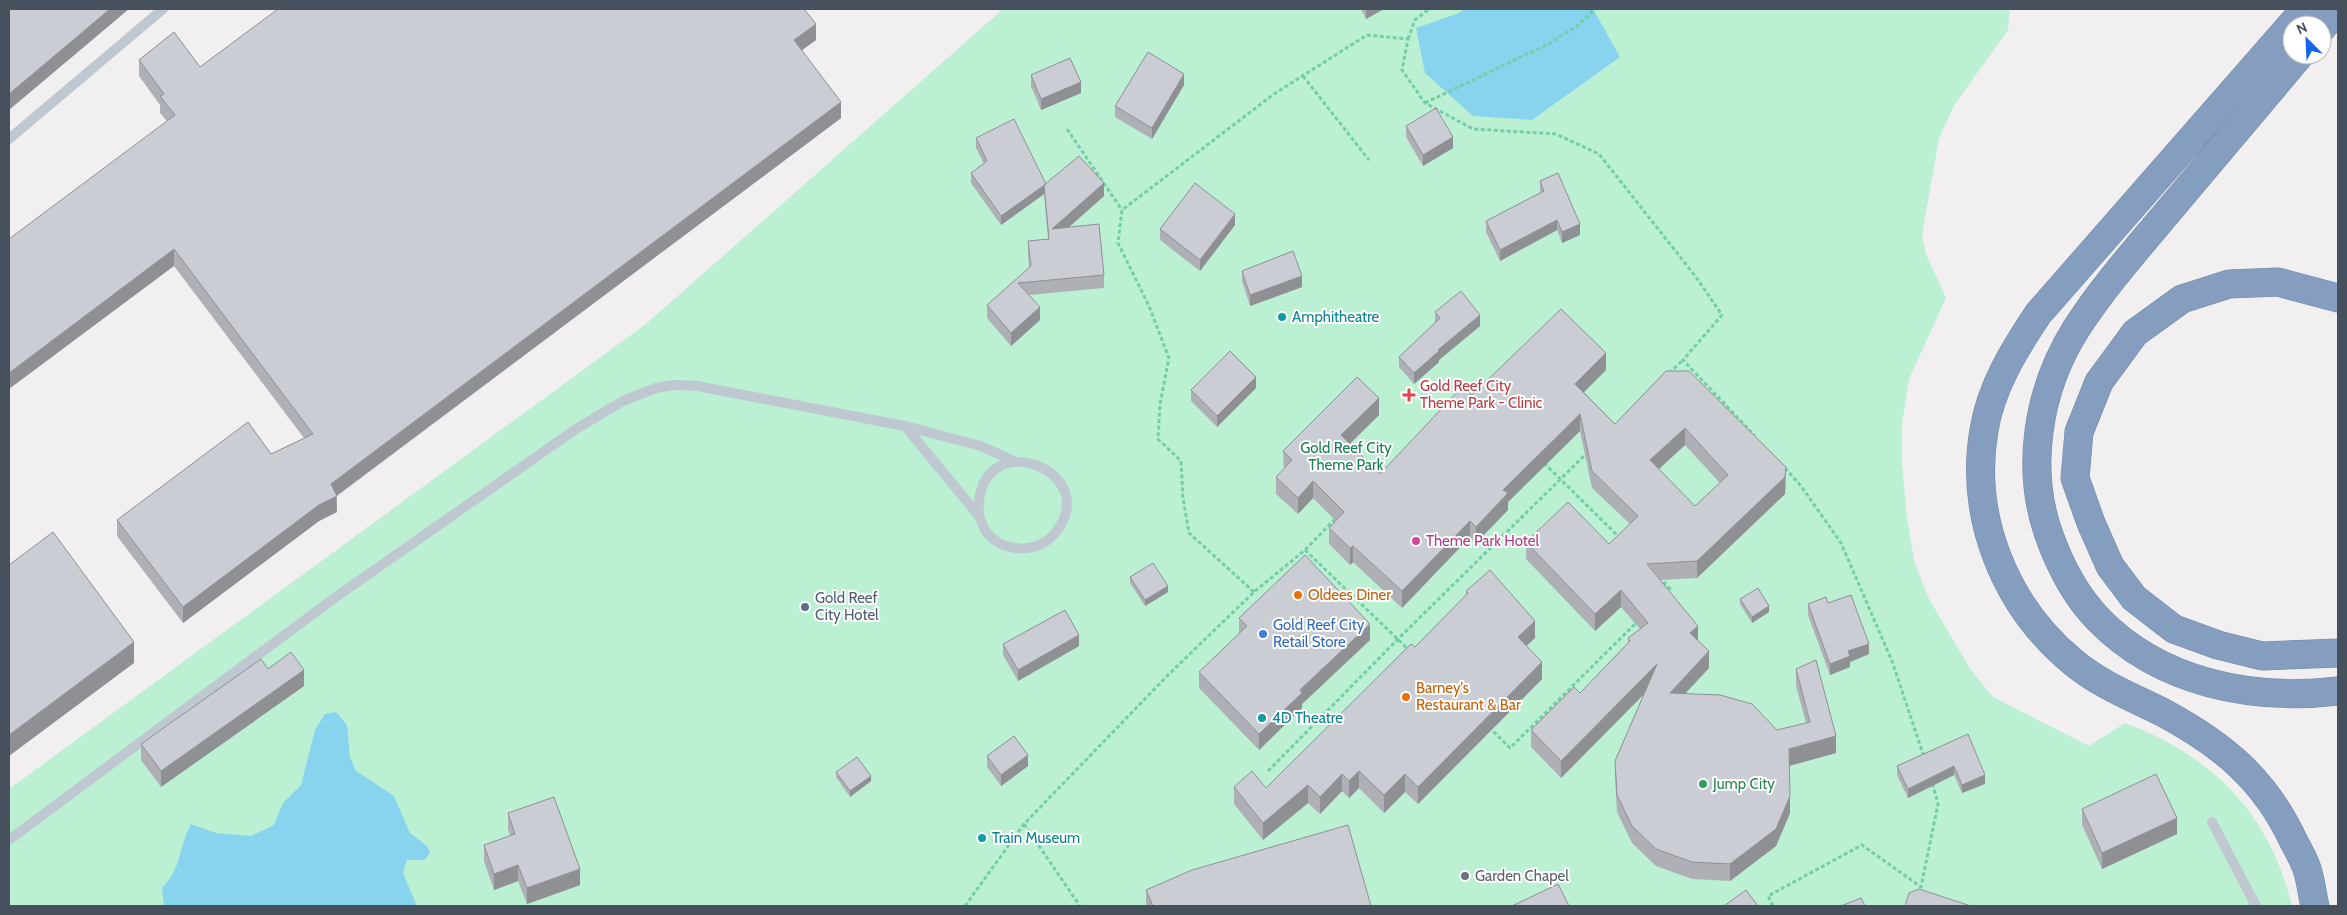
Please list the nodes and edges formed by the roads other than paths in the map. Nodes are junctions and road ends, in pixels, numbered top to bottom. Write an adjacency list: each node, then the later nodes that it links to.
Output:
1 (163, 9): 4 (lane)
2 (2305, 9): 14 (highway)
3 (2292, 65): 10 (highway)
4 (9, 139)
5 (2338, 298): 9 (highway)
6 (904, 426): 7 (lane); 8 (lane); 12 (lane)
7 (1016, 462): 8 (lane); 8 (lane)
8 (979, 516)
9 (2338, 653)
10 (2338, 692)
11 (2212, 822): 13 (lane)
12 (9, 840)
13 (2256, 906)
14 (2315, 906)

